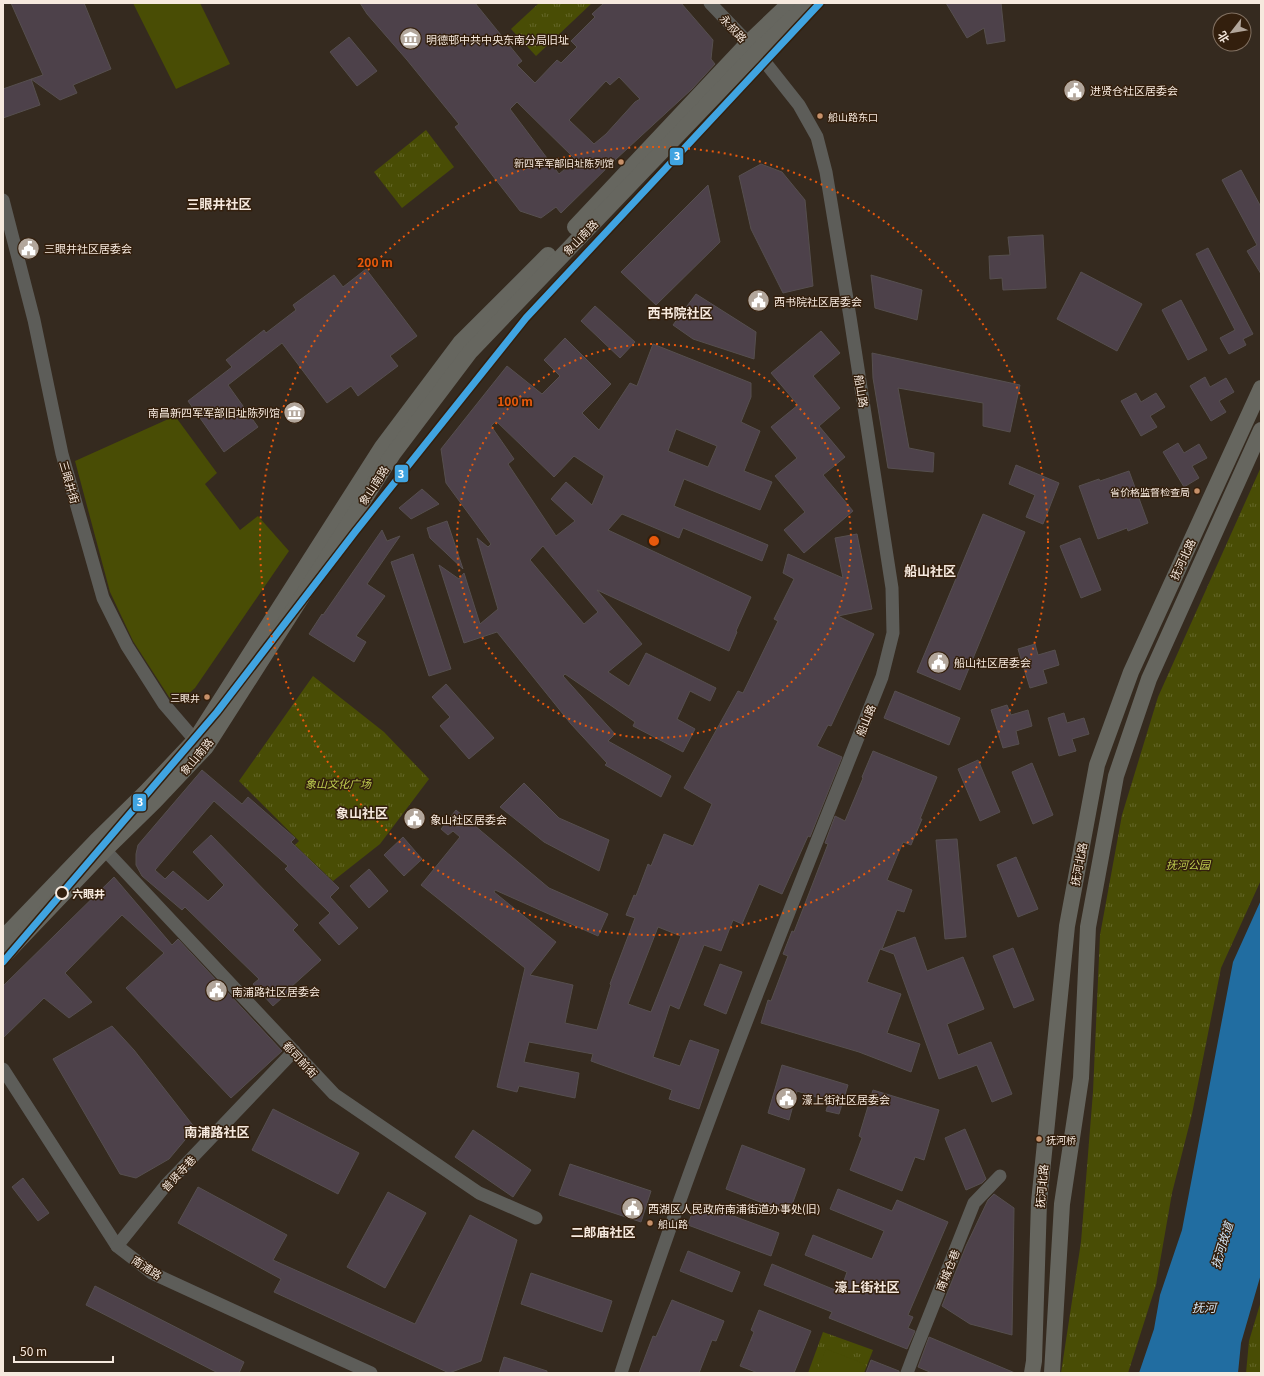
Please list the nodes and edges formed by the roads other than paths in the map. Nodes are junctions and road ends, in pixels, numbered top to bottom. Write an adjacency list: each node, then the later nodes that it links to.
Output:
1 (710, 3): 4 (street, 永叔路)
2 (790, 3): 4 (main road, 象山南路)
3 (808, 3): 4 (main road, 象山南路)
4 (752, 48): 8 (main road, 象山南路); 9 (main road, 象山南路); 18 (street, 船山路)
5 (3, 200): 8 (street, 三眼井街)
6 (1261, 388): 20 (main road, 抚河北路)
7 (1261, 430): 21 (main road, 抚河北路)
8 (196, 740): 10 (main road, 象山南路)
9 (105, 850): 11 (main road, 象山南路); 12 (street, 都司前街)
10 (3, 938)
11 (3, 956)
12 (294, 1051): 15 (street, 都司前街); 16 (street, 普贤寺巷)
13 (3, 1068): 16 (street, 南浦路)
14 (1000, 1176): 19 (street, 南城仓巷)
15 (536, 1218)
16 (117, 1246): 17 (street, 南浦路)
17 (371, 1373)
18 (621, 1373)
19 (907, 1373)
20 (1032, 1373)
21 (1052, 1373)

